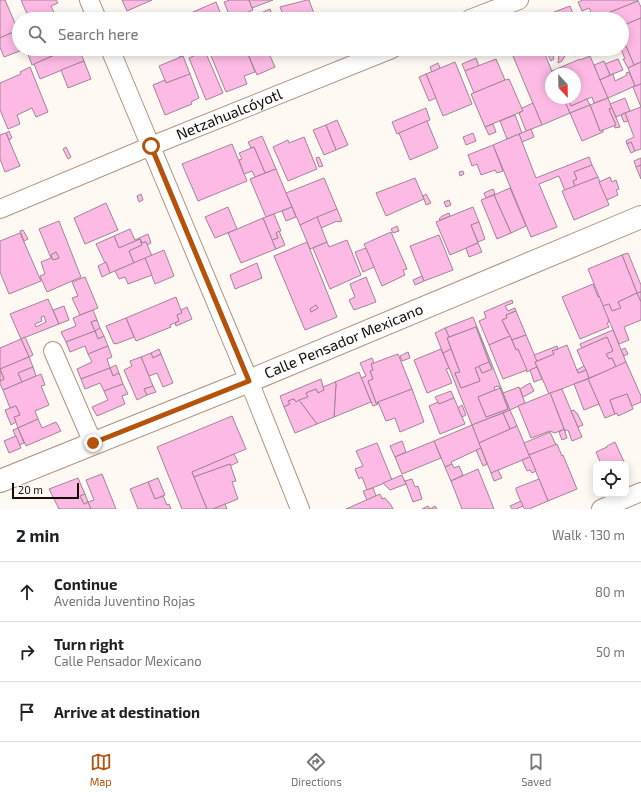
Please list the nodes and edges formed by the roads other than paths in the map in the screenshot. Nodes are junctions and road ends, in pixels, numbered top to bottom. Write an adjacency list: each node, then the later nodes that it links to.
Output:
1 (89, 0): 3 (street)
2 (519, 0): 4 (street)
3 (94, 12)
4 (488, 12)
5 (113, 56): 7 (street)
6 (375, 56): 7 (street, Netzahualcóyotl)
7 (151, 146): 8 (street, Netzahualcóyotl); 11 (street)
8 (0, 209)
9 (641, 217): 11 (street, Calle Pensador Mexicano)
10 (53, 351): 12 (street)
11 (249, 381): 12 (street, Calle Pensador Mexicano); 15 (street)
12 (93, 443): 13 (street, Calle Pensador Mexicano)
13 (0, 481)
14 (641, 492): 16 (street)
15 (300, 509)
16 (601, 509)

